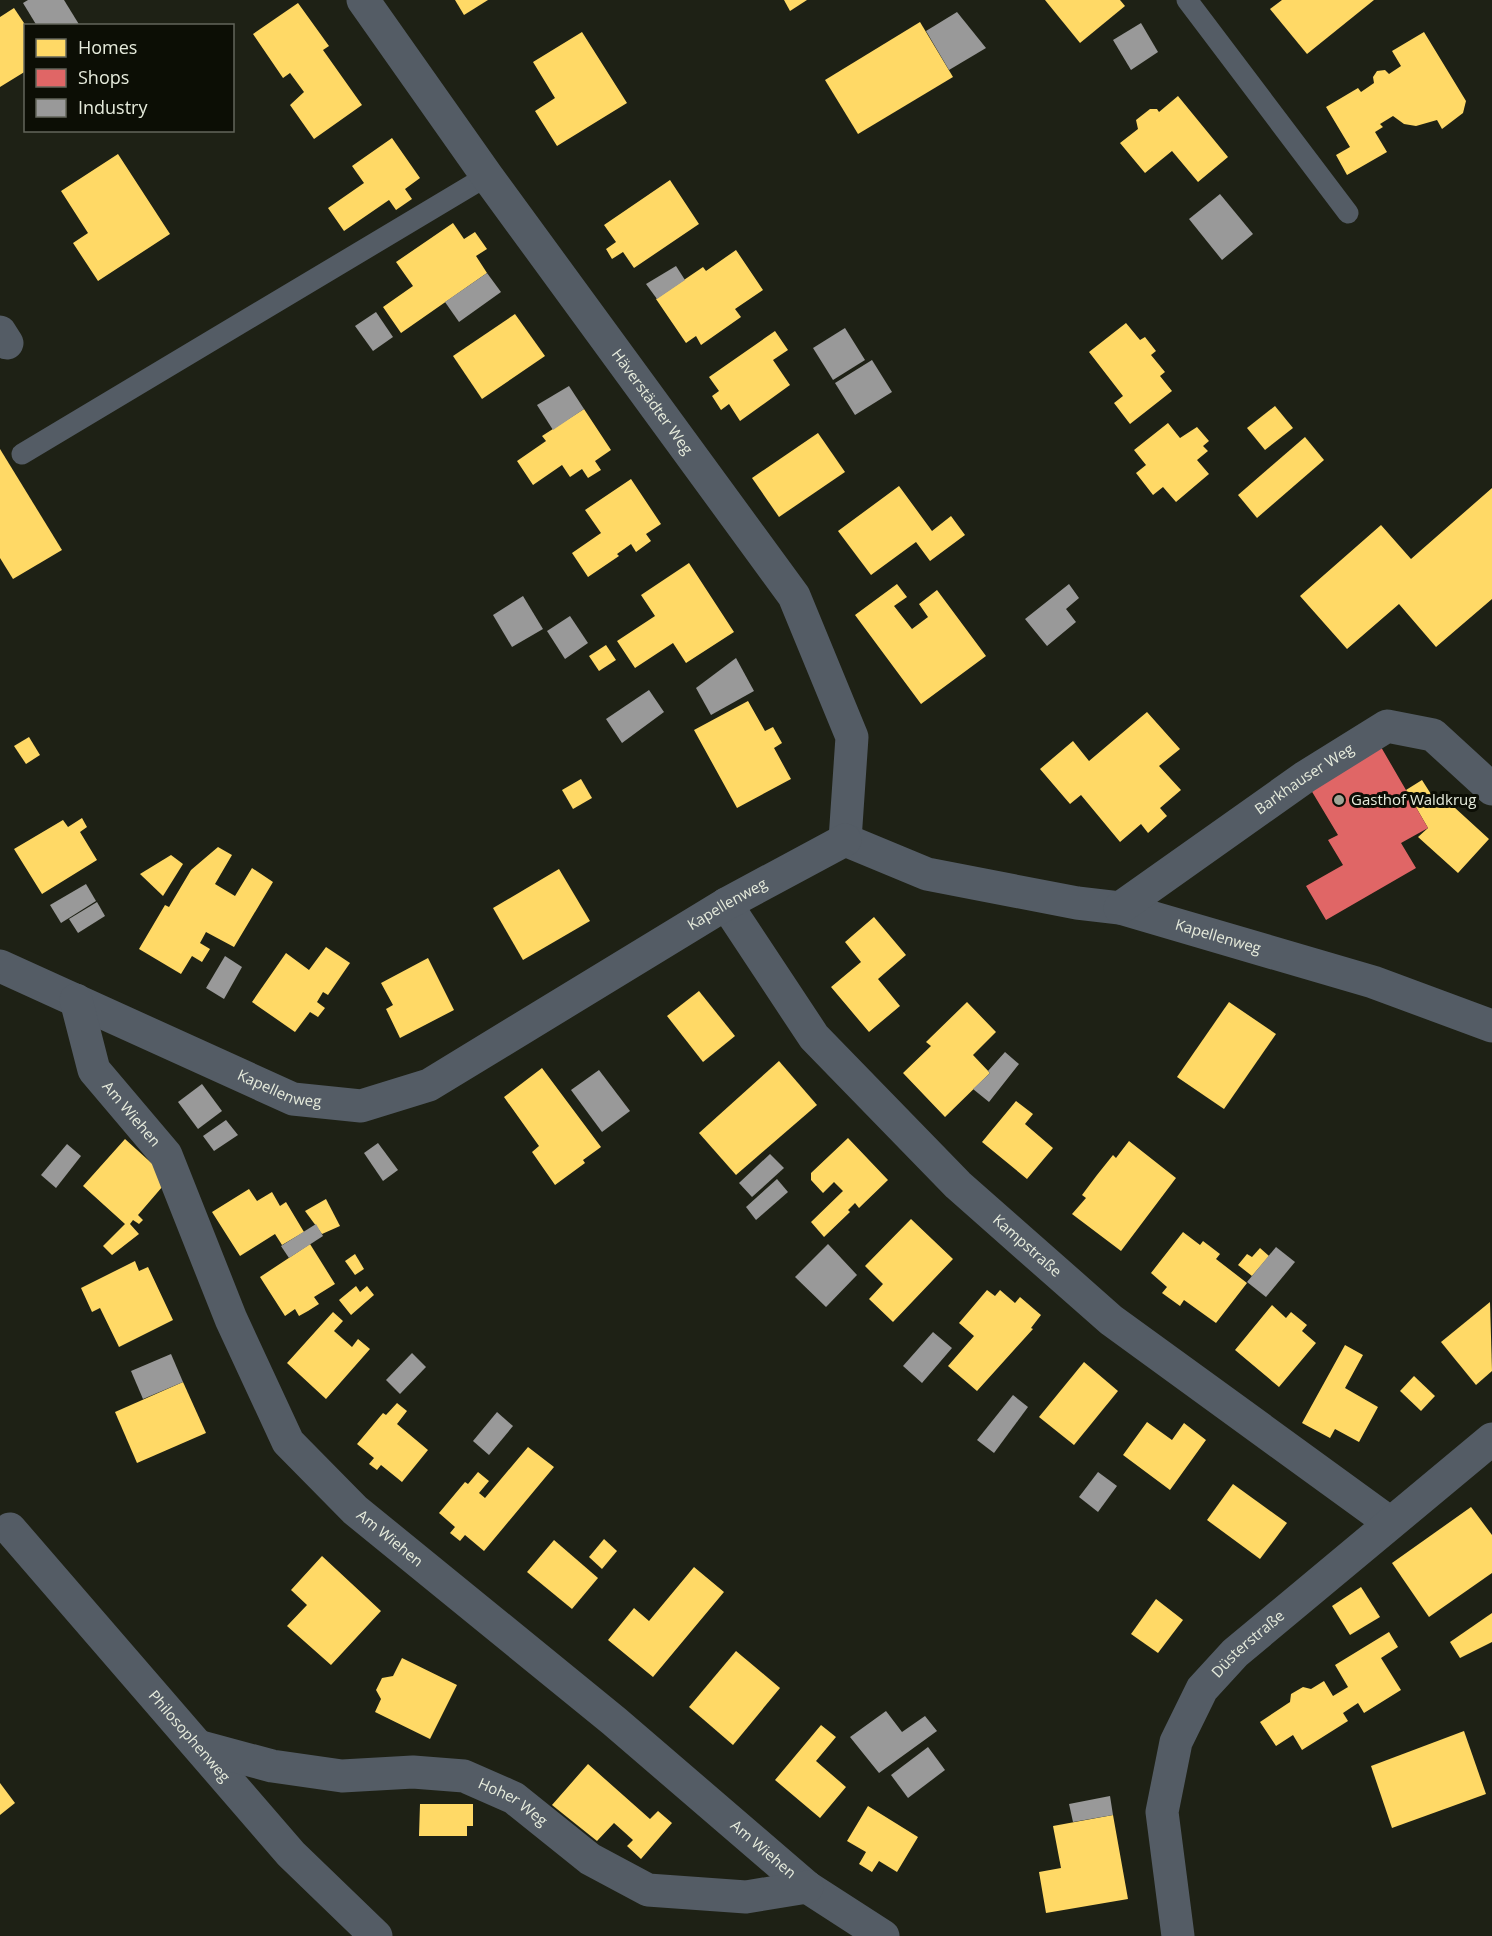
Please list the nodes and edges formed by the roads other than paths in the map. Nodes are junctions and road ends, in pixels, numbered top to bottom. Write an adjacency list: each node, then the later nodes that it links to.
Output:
1 (363, 0): 3 (street, Häverstädter Weg)
2 (1186, 0): 4 (lane)
3 (487, 176): 5 (lane); 7 (street, Häverstädter Weg)
4 (1348, 213)
5 (22, 454)
6 (1492, 789): 9 (street, Barkhauser Weg)
7 (845, 840): 8 (street, Kapellenweg); 9 (street, Kapellenweg)
8 (726, 904): 11 (street, Kapellenweg); 14 (street, Kampstraße)
9 (1120, 908): 12 (street, Kapellenweg)
10 (0, 966): 11 (street, Kapellenweg)
11 (76, 1000): 17 (street, Am Wiehen)
12 (1492, 1026)
13 (1492, 1438): 14 (street, Düsterstraße)
14 (1389, 1522): 20 (street, Düsterstraße)
15 (10, 1529): 16 (street, Philosophenweg)
16 (201, 1747): 17 (street, Hoher Weg); 18 (street, Philosophenweg)
17 (807, 1887): 19 (street, Am Wiehen)
18 (376, 1936)
19 (883, 1936)
20 (1178, 1936)

